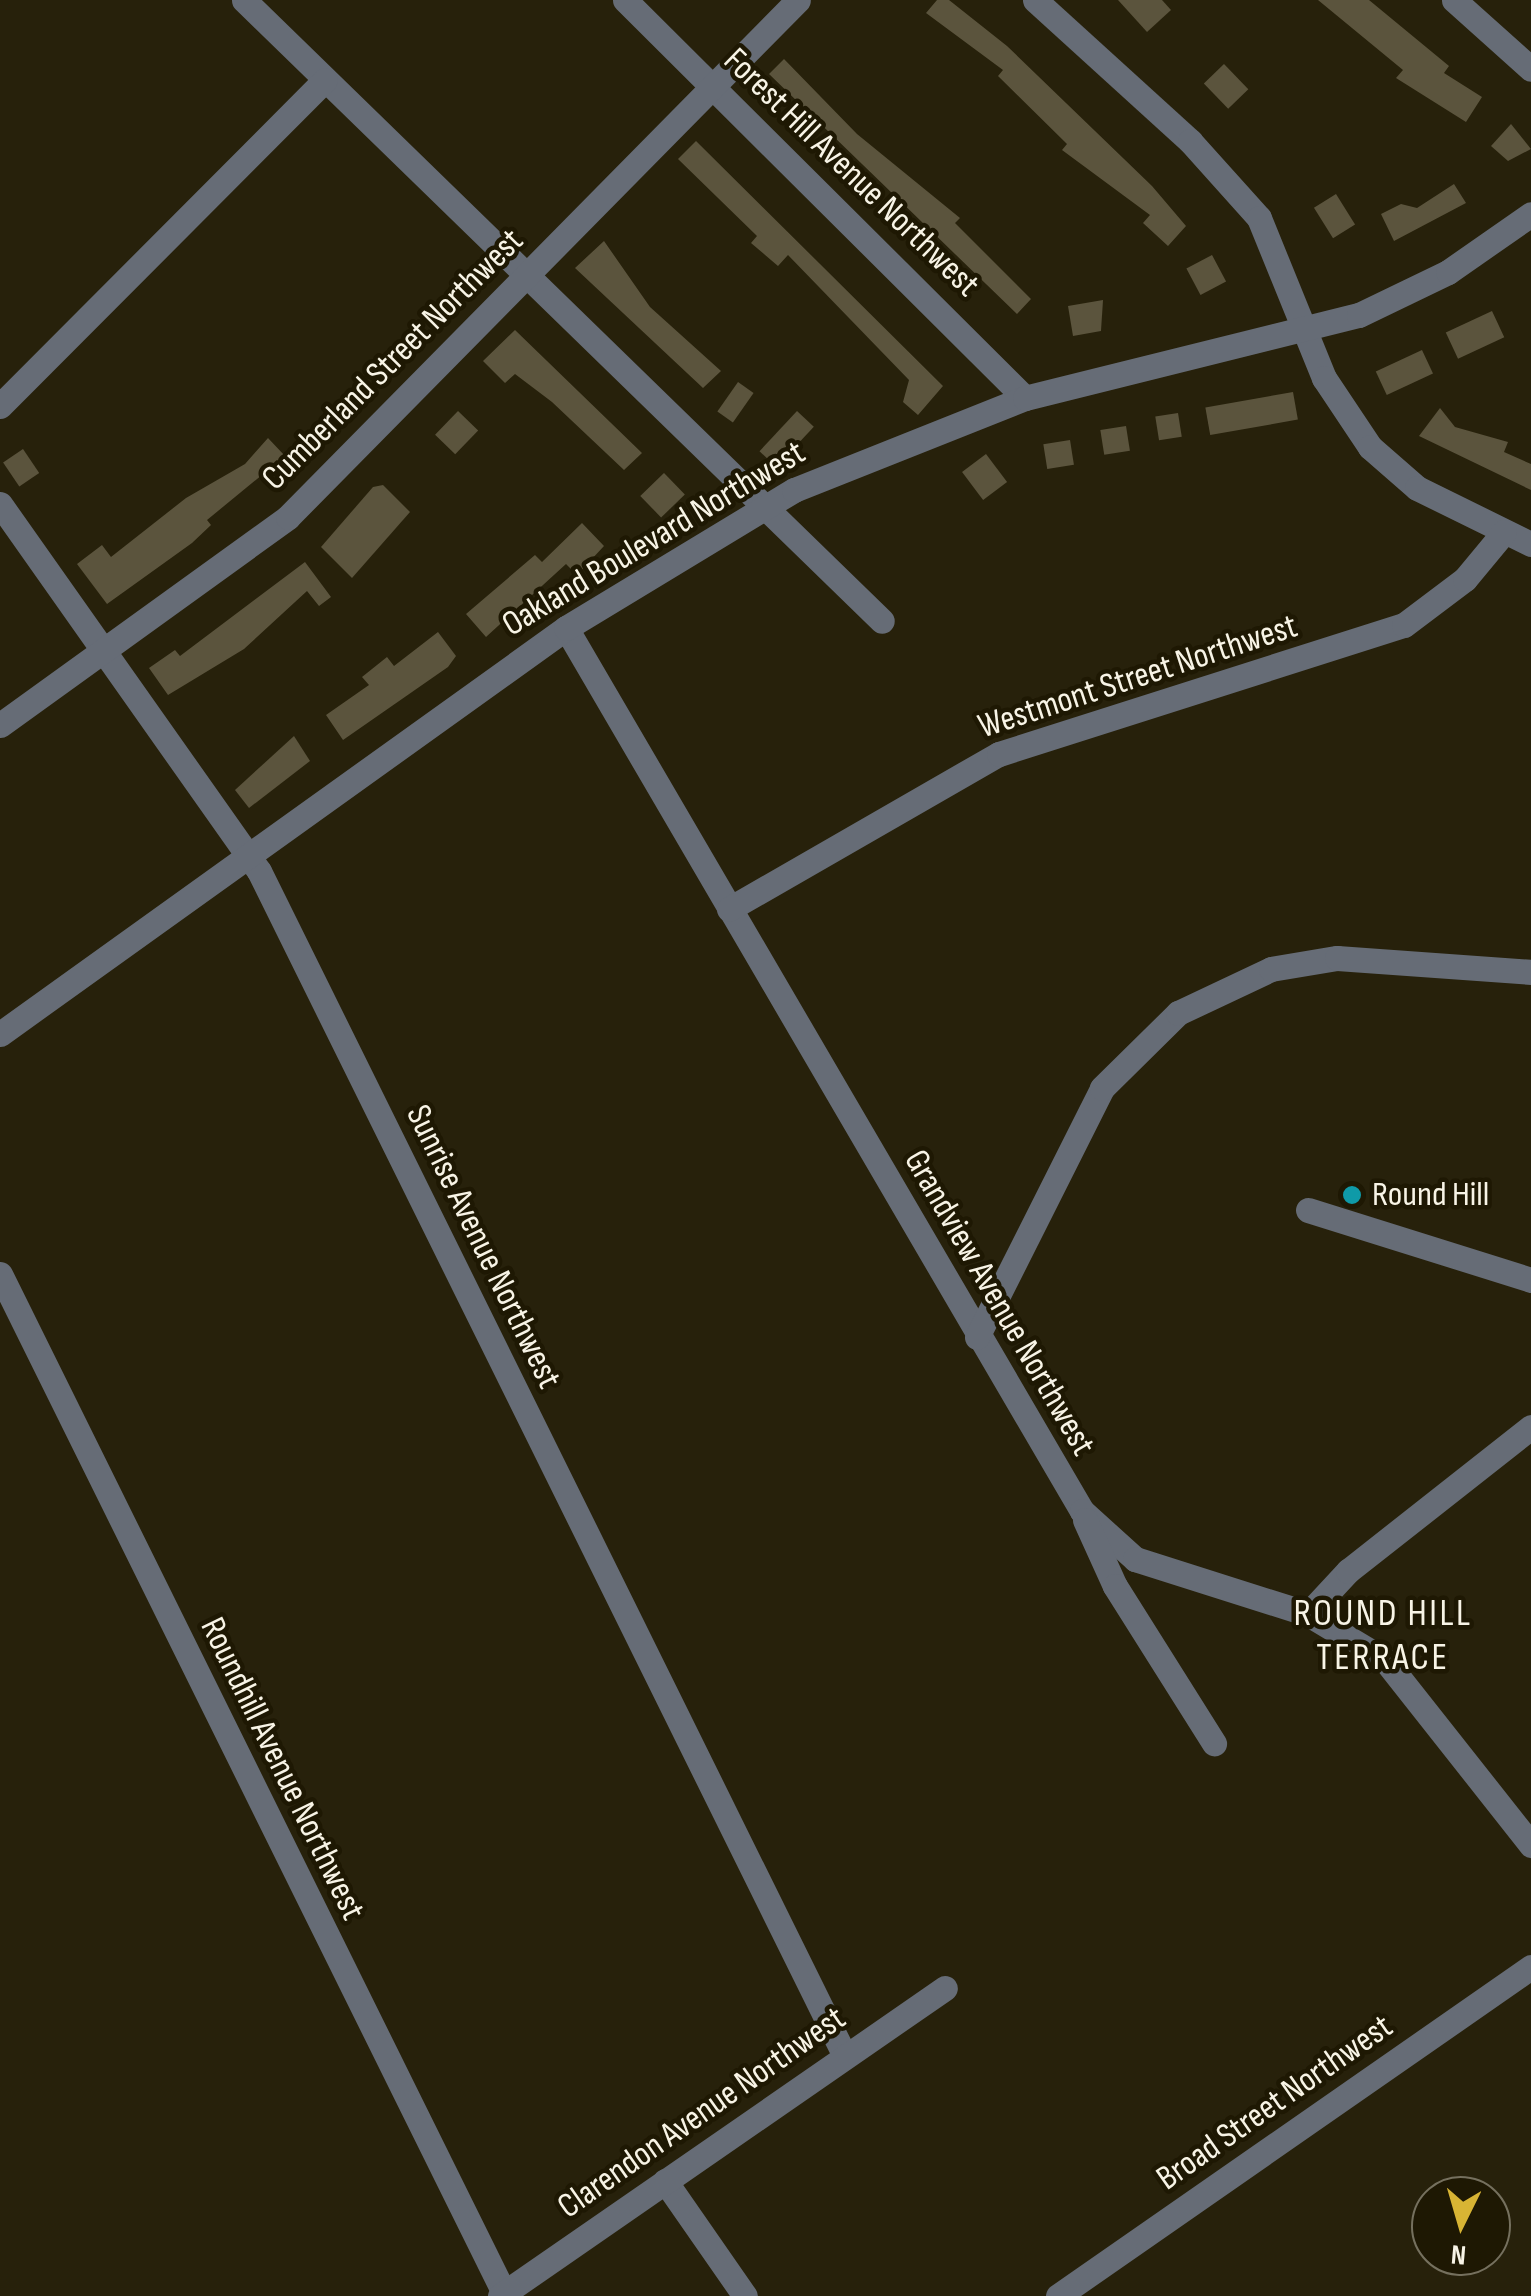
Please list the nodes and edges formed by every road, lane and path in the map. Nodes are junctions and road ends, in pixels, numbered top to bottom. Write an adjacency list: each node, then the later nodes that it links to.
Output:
1 (244, 0): 7 (street)
2 (625, 0): 8 (street, Forest Hill Avenue Northwest)
3 (798, 0): 8 (street, Cumberland Street Northwest)
4 (1035, 0): 11 (street)
5 (1454, 0): 6 (street)
6 (1531, 69)
7 (325, 80): 10 (street); 13 (street)
8 (712, 86): 10 (street, Cumberland Street Northwest); 12 (street, Forest Hill Avenue Northwest)
9 (1531, 214): 11 (street, Oakland Boulevard Northwest)
10 (525, 277): 15 (street); 20 (street, Cumberland Street Northwest)
11 (1306, 332): 12 (street, Oakland Boulevard Northwest); 16 (street)
12 (1025, 398): 15 (street, Oakland Boulevard Northwest)
13 (0, 406)
14 (0, 504): 20 (street, Sunrise Avenue Northwest)
15 (761, 508): 18 (street); 19 (street, Oakland Boulevard Northwest)
16 (1504, 532): 17 (street); 23 (street, Westmont Street Northwest)
17 (1531, 544)
18 (882, 620)
19 (566, 628): 22 (street, Oakland Boulevard Northwest); 23 (street, Grandview Avenue Northwest)
20 (101, 652): 21 (street, Cumberland Street Northwest); 22 (street, Sunrise Avenue Northwest)
21 (0, 725)
22 (248, 855): 25 (street, Oakland Boulevard Northwest); 37 (street, Sunrise Avenue Northwest)
23 (729, 908): 29 (street, Grandview Avenue Northwest)
24 (1531, 972): 29 (street)
25 (0, 1034)
26 (1308, 1210): 28 (street)
27 (0, 1274): 39 (street, Roundhill Avenue Northwest)
28 (1531, 1280)
29 (977, 1337): 31 (street, Grandview Avenue Northwest)
30 (1531, 1427): 32 (street)
31 (1082, 1511): 32 (street, Grandview Avenue Northwest); 33 (street)
32 (1308, 1614): 34 (street, Grandview Avenue Northwest)
33 (1214, 1743)
34 (1531, 1846)
35 (1531, 1967): 41 (street, Broad Street Northwest)
36 (945, 1988): 37 (street, Clarendon Avenue Northwest)
37 (845, 2056): 38 (street, Clarendon Avenue Northwest)
38 (665, 2180): 39 (street, Clarendon Avenue Northwest); 40 (street)
39 (502, 2295)
40 (745, 2296)
41 (1058, 2296)

